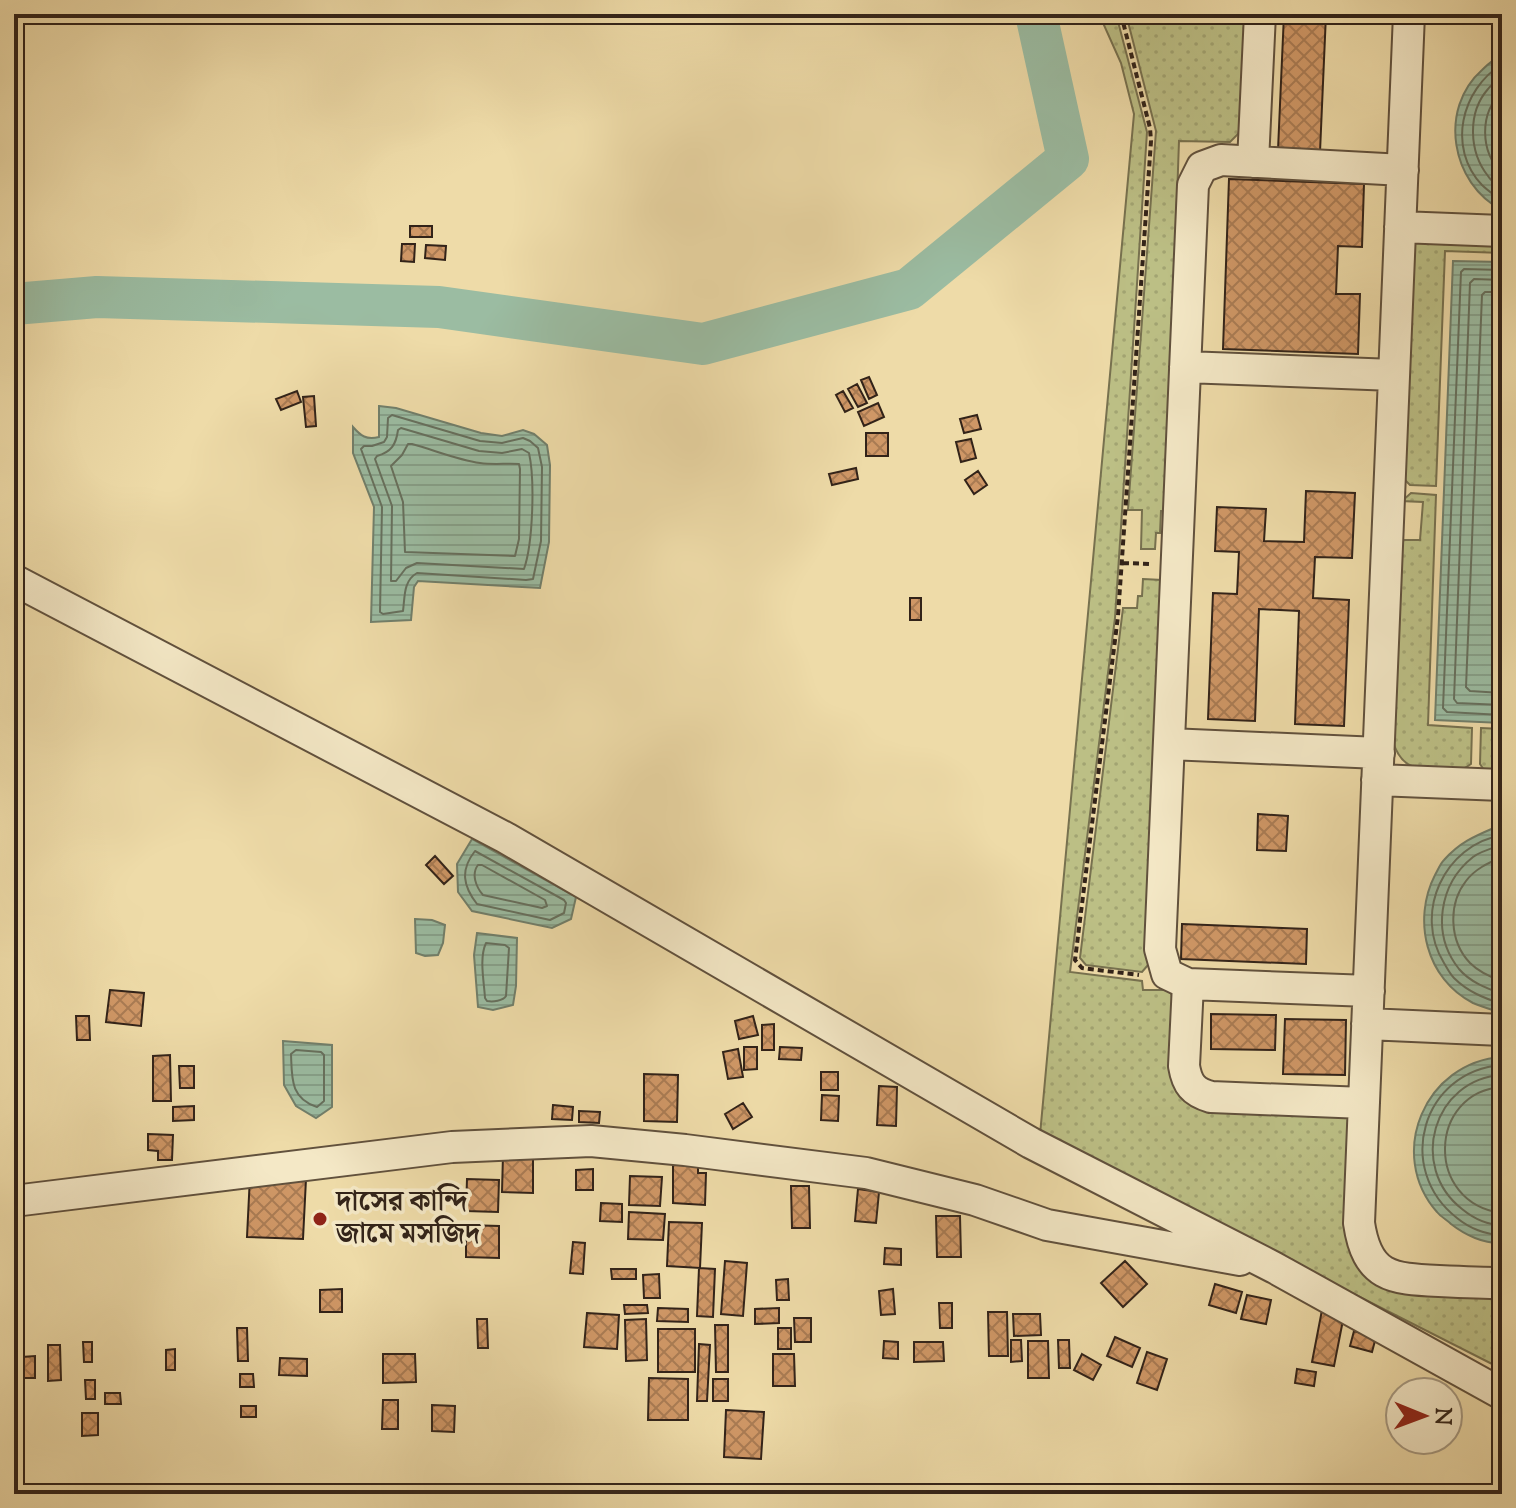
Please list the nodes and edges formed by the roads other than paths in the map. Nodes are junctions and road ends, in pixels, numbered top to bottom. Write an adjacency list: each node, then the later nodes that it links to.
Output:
1 (1260, 14): 3 (street)
2 (1409, 14): 4 (street)
3 (1253, 162): 4 (street); 7 (street)
4 (1403, 170): 5 (street)
5 (1400, 227): 6 (street); 8 (street)
6 (1502, 231)
7 (1185, 367): 8 (street); 10 (street)
8 (1394, 375): 11 (street)
9 (14, 580): 19 (street)
10 (1169, 744): 11 (street); 13 (street)
11 (1378, 766): 12 (street); 14 (street)
12 (1502, 785)
13 (1177, 979): 14 (street); 17 (street)
14 (1369, 991): 15 (street)
15 (1367, 1024): 16 (street); 17 (street)
16 (1502, 1030)
17 (1364, 1103): 20 (street)
18 (14, 1201): 19 (street)
19 (1275, 1268): 21 (street)
20 (1502, 1283)
21 (1502, 1394)

